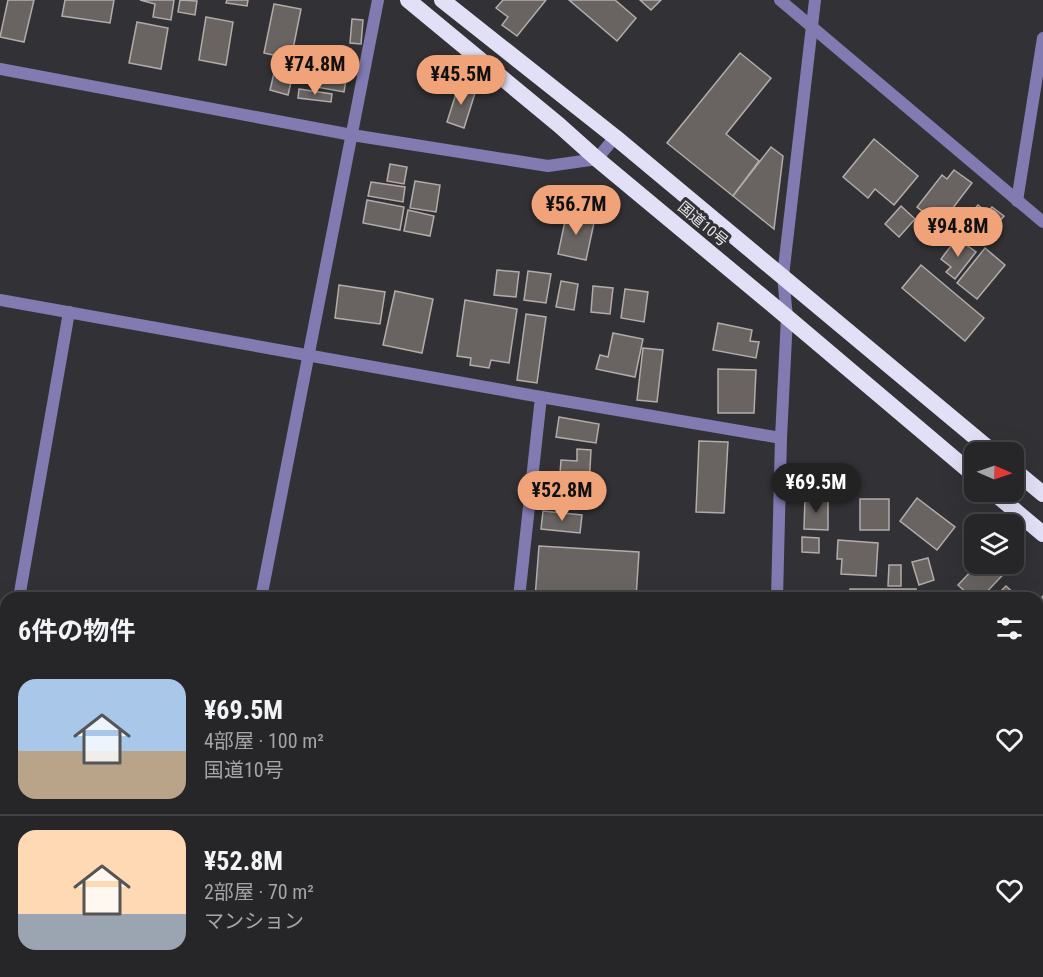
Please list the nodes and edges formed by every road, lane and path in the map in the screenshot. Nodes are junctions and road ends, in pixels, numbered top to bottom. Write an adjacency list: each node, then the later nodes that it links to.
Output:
1 (378, 0): 9 (street)
2 (408, 0): 11 (highway, 国道10号)
3 (442, 0): 10 (highway, 国道10号)
4 (780, 0): 6 (street)
5 (815, 0): 6 (street)
6 (812, 26): 12 (street); 14 (street)
7 (1043, 38): 12 (street)
8 (0, 69): 9 (street)
9 (352, 135): 11 (street); 18 (street)
10 (615, 137): 11 (street); 14 (highway, 国道10号)
11 (597, 159): 17 (highway, 国道10号)
12 (1017, 201): 13 (street)
13 (1043, 222)
14 (783, 276): 17 (street); 21 (highway, 国道10号)
15 (0, 300): 16 (street)
16 (69, 312): 18 (street); 27 (street)
17 (787, 317): 20 (street); 22 (highway, 国道10号)
18 (309, 356): 19 (street); 28 (street)
19 (541, 397): 20 (street); 29 (street)
20 (781, 438): 30 (street)
21 (981, 442)
22 (964, 467)
23 (1024, 478): 24 (highway)
24 (1043, 494)
25 (1005, 502): 26 (highway)
26 (1043, 534)
27 (20, 592)
28 (262, 592)
29 (520, 592)
30 (777, 592)

